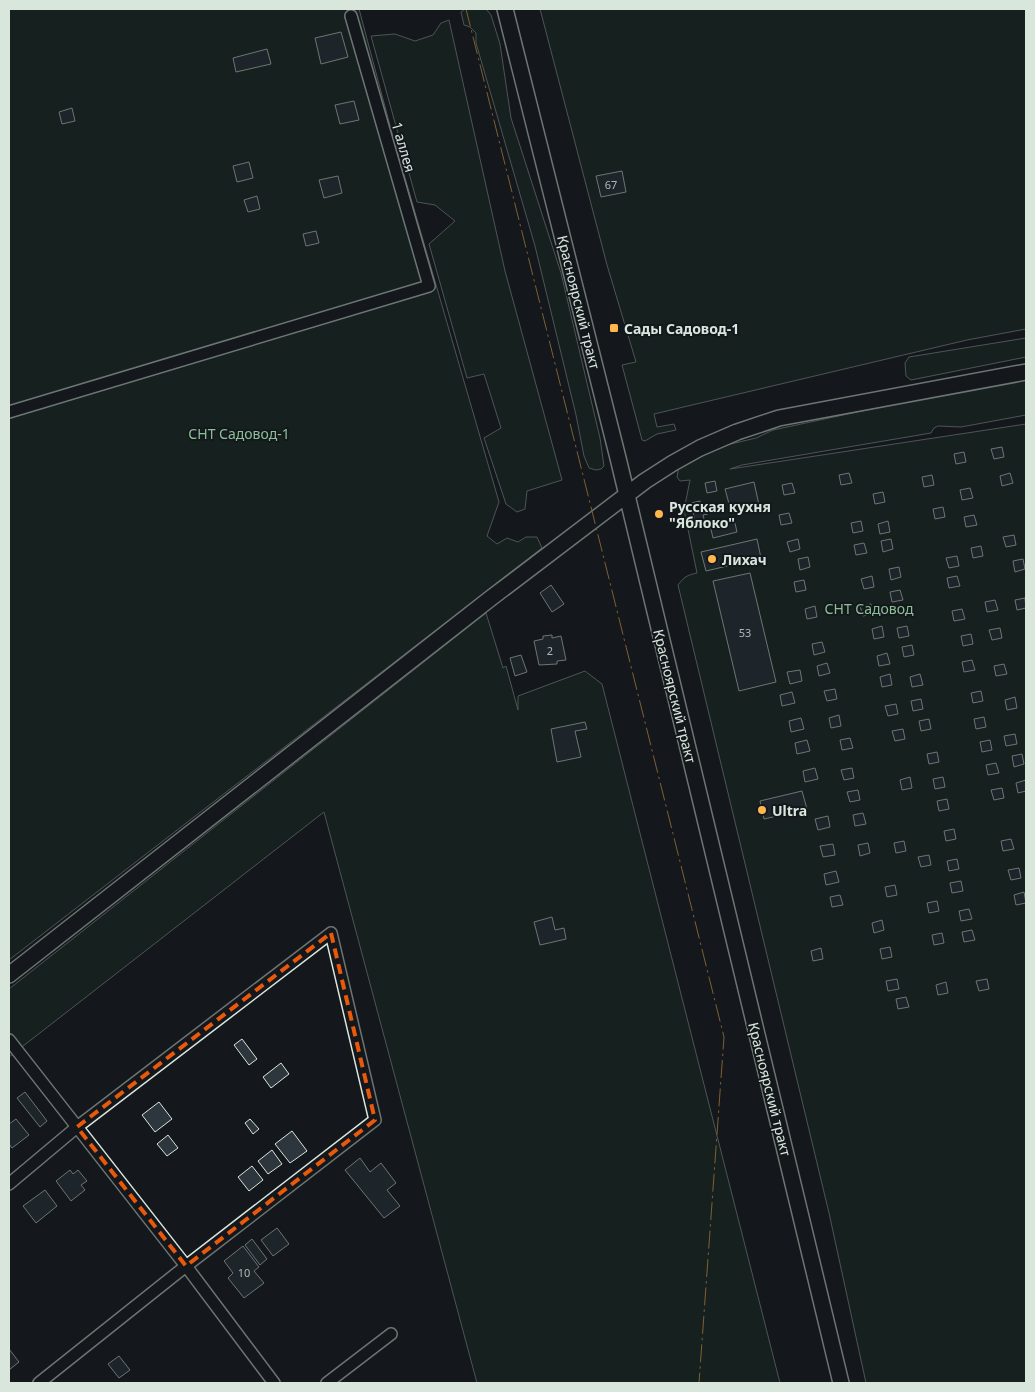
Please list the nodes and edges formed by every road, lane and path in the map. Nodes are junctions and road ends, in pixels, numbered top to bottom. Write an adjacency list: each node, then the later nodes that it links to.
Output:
1 (505, 9): 5 (main road, Красноярский тракт)
2 (351, 16): 4 (street, 1 аллея)
3 (1026, 372): 5 (main road)
4 (9, 412)
5 (626, 495): 6 (main road); 15 (main road, Красноярский тракт)
6 (9, 975)
7 (9, 1040): 8 (street)
8 (77, 1127): 9 (street); 10 (street); 10 (street)
9 (9, 1184)
10 (186, 1266): 12 (street); 13 (street)
11 (391, 1334): 14 (street)
12 (39, 1383)
13 (274, 1383)
14 (327, 1383)
15 (841, 1383)

